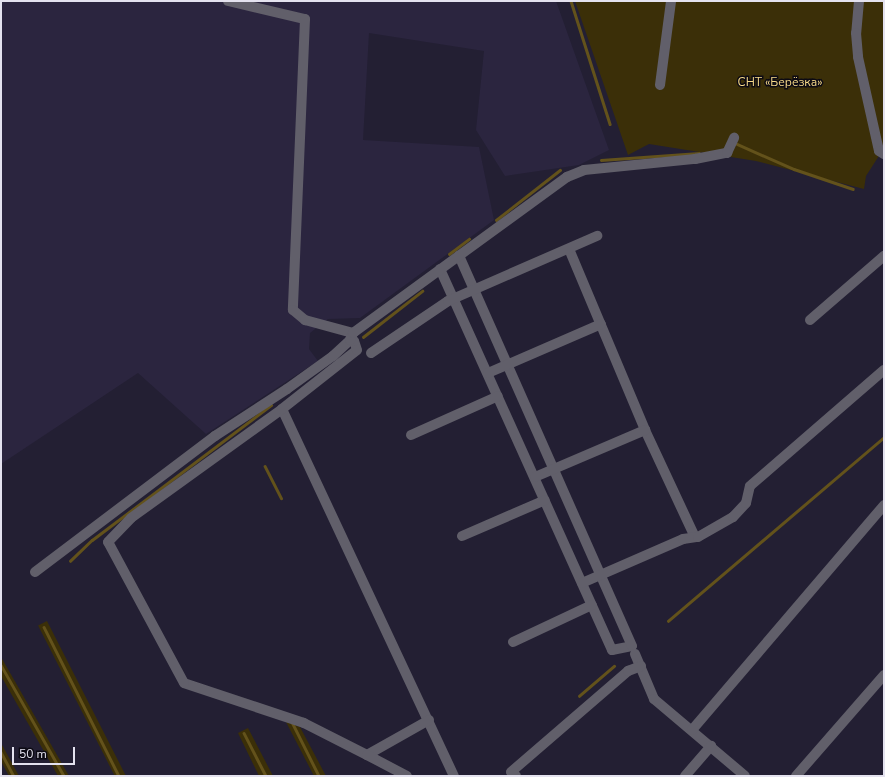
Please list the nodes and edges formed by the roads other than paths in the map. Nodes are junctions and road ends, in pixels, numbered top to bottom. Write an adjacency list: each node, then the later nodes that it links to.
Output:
1 (228, 1): 16 (street)
2 (670, 1): 4 (street)
3 (859, 1): 6 (street)
4 (660, 85)
5 (734, 138): 9 (street)
6 (884, 154)
7 (597, 236): 8 (street)
8 (569, 249): 12 (street); 15 (street)
9 (459, 256): 11 (street); 12 (street)
10 (884, 256): 14 (street)
11 (440, 269): 13 (street); 16 (street)
12 (474, 291): 13 (street); 18 (street)
13 (454, 299): 17 (street); 20 (street)
14 (810, 320)
15 (601, 324): 18 (street); 23 (street)
16 (351, 336): 22 (street); 31 (street)
17 (371, 353)
18 (507, 365): 20 (street); 25 (street)
19 (884, 370): 30 (street)
20 (488, 373): 21 (street)
21 (498, 396): 24 (street); 26 (street)
22 (282, 410): 39 (street); 42 (street)
23 (645, 430): 25 (street); 30 (street)
24 (411, 435)
25 (554, 469): 26 (street); 32 (street)
26 (535, 477): 27 (street)
27 (545, 500): 29 (street); 33 (street)
28 (884, 505): 40 (street)
29 (462, 536)
30 (695, 537): 32 (street)
31 (35, 572)
32 (602, 575): 33 (street); 34 (street)
33 (582, 583): 34 (street)
34 (592, 606): 35 (street)
35 (513, 642)
36 (635, 654): 37 (street)
37 (641, 666): 40 (street); 45 (street)
38 (884, 675): 48 (street)
39 (429, 720): 42 (street); 44 (street)
40 (692, 730): 41 (street)
41 (711, 746): 46 (street); 47 (street)
42 (367, 755): 43 (street)
43 (407, 776)
44 (454, 776)
45 (516, 776)
46 (685, 776)
47 (745, 776)
48 (796, 776)

